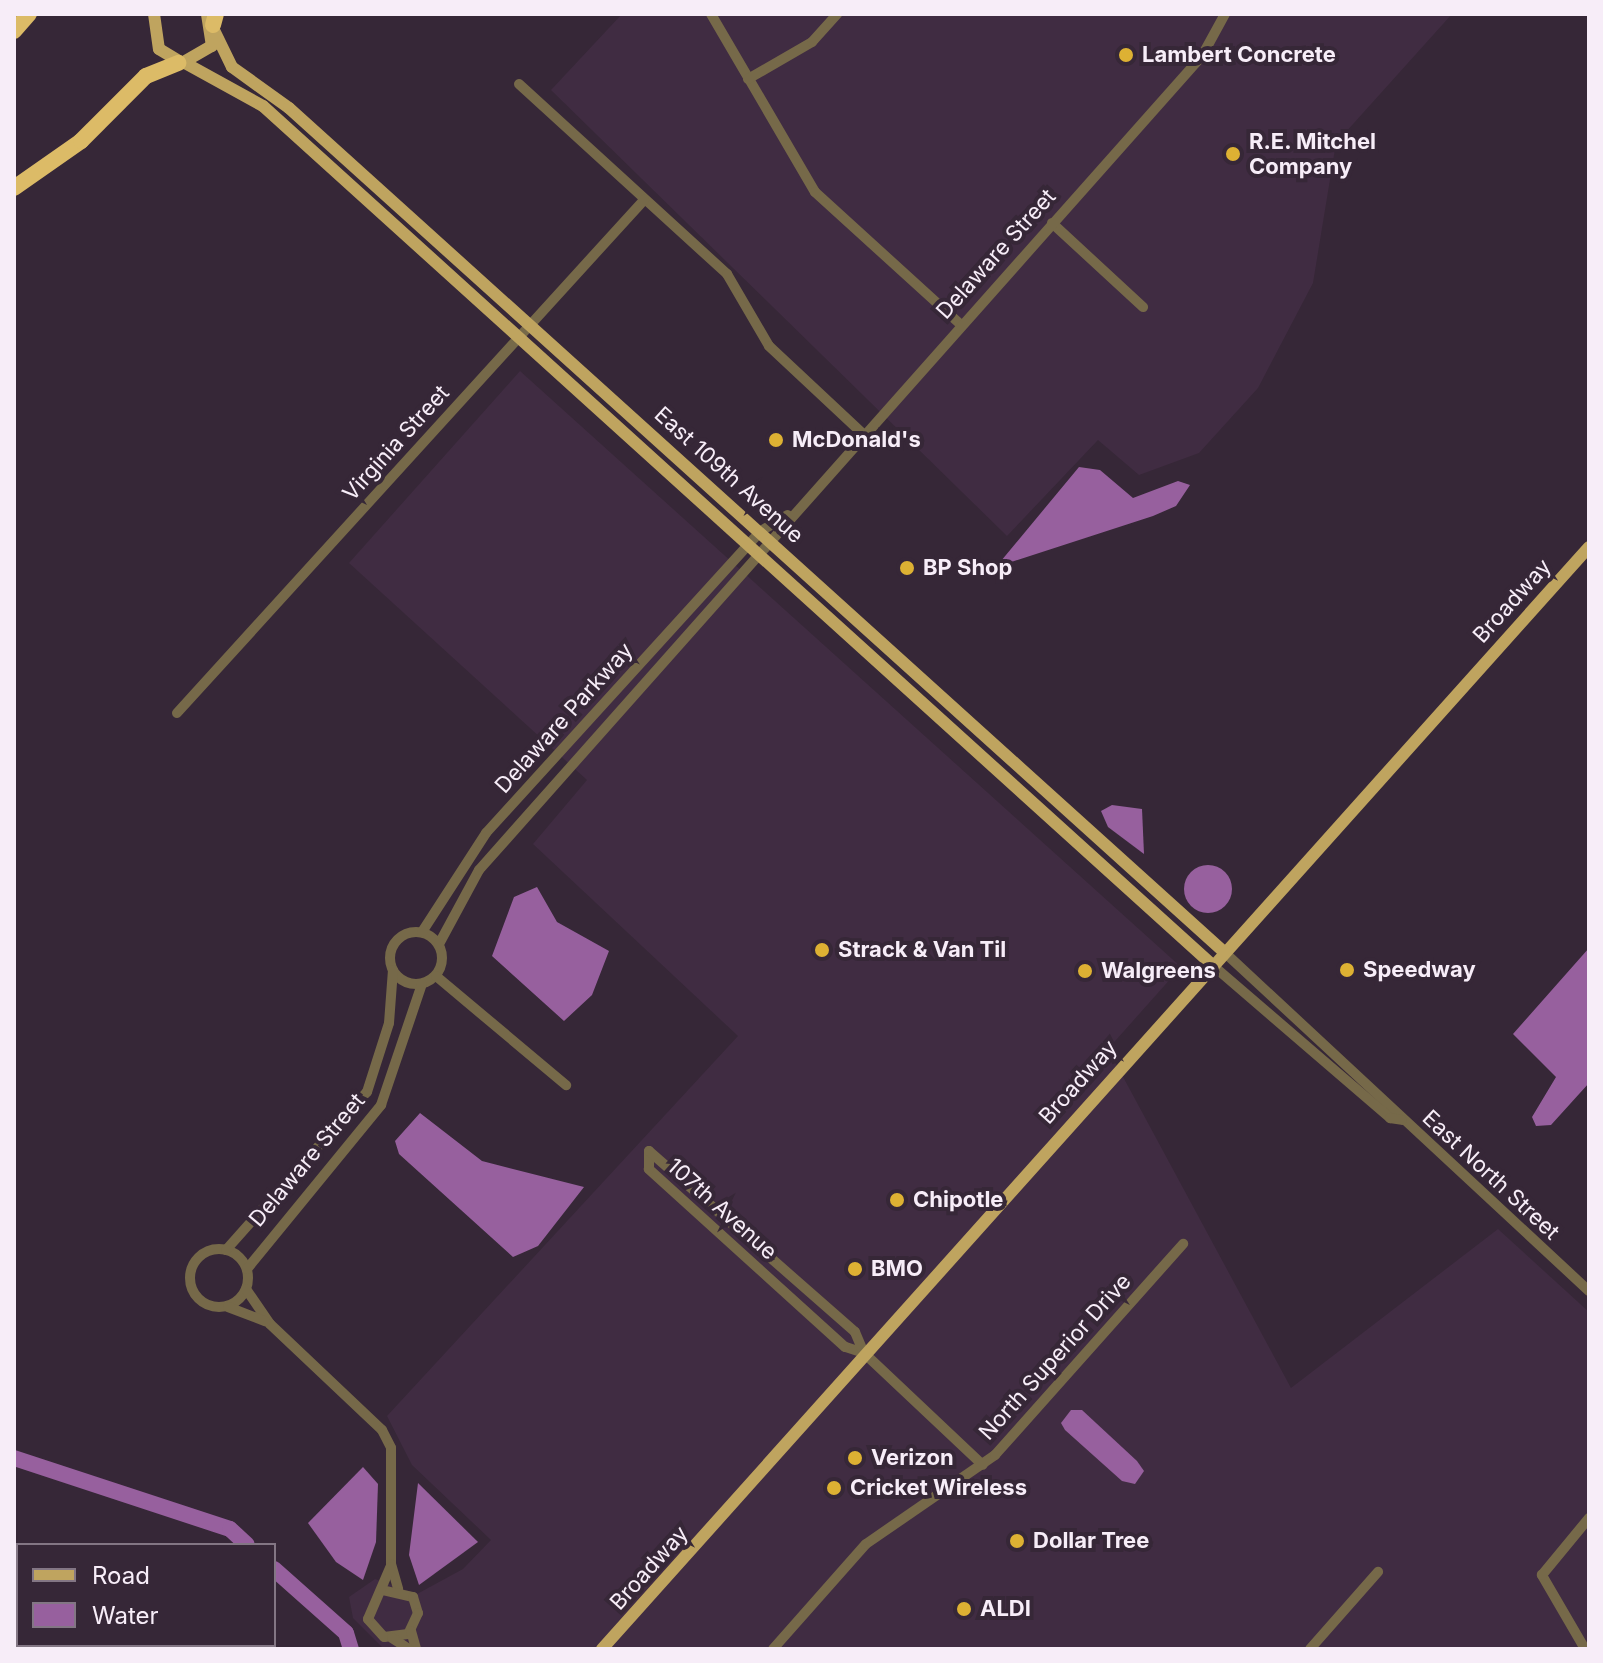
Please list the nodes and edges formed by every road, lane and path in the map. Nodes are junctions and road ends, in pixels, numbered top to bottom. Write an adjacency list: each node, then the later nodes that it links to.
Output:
1 (29, 14): 7 (highway)
2 (711, 14): 9 (street)
3 (837, 14): 9 (street)
4 (1225, 14): 13 (street, Delaware Street)
5 (153, 18): 8 (main road, East 109th Avenue)
6 (213, 21): 8 (main road, East 109th Avenue); 16 (main road, East 109th Avenue)
7 (14, 31)
8 (182, 63): 11 (highway); 17 (main road, East 109th Avenue)
9 (748, 79): 15 (street)
10 (519, 84): 12 (street)
11 (14, 188)
12 (644, 200): 16 (street, Virginia Street); 18 (street)
13 (1052, 223): 14 (street); 15 (street, Delaware Street)
14 (1143, 307)
15 (960, 324): 18 (street, Delaware Street)
16 (532, 325): 17 (street, Virginia Street); 20 (main road, East 109th Avenue)
17 (520, 338): 21 (main road, East 109th Avenue); 25 (street, Virginia Street)
18 (862, 433): 19 (street, Delaware Street)
19 (788, 515): 20 (street, Delaware Street); 22 (street, Delaware Street)
20 (761, 531): 21 (street, Delaware Street); 22 (main road, East 109th Avenue)
21 (750, 542): 24 (main road, East 109th Avenue); 26 (street, Delaware Parkway)
22 (773, 542): 24 (street, Delaware Street); 28 (main road, East 109th Avenue)
23 (1589, 547): 28 (main road, Broadway)
24 (762, 553): 27 (street, Delaware Parkway); 29 (main road, East 109th Avenue)
25 (177, 713)
26 (422, 932): 27 (street); 30 (street)
27 (439, 944): 31 (street)
28 (1222, 950): 29 (main road, Broadway); 34 (street, East North Street)
29 (1210, 963): 34 (street, East North Street); 42 (main road, Broadway)
30 (393, 970): 32 (street); 36 (street, Delaware Street)
31 (436, 976): 32 (street); 33 (street)
32 (422, 984): 37 (street, Delaware Street)
33 (566, 1085)
34 (1402, 1120): 39 (street, East North Street)
35 (1183, 1244): 43 (street, North Superior Drive)
36 (226, 1250): 37 (street); 40 (street)
37 (247, 1269): 38 (street)
38 (246, 1289): 40 (street); 41 (street)
39 (1589, 1291)
40 (226, 1307): 41 (street)
41 (270, 1324): 45 (street)
42 (864, 1353): 42 (street, 107th Avenue); 43 (street, 107th Avenue); 53 (main road, Broadway)
43 (983, 1465): 54 (street, North Superior Drive)
44 (1589, 1518): 56 (street)
45 (391, 1564): 47 (street); 48 (street)
46 (1378, 1572): 55 (street)
47 (398, 1589): 48 (street); 49 (street)
48 (382, 1590): 50 (street)
49 (411, 1631): 50 (street); 52 (street)
50 (392, 1638): 51 (street)
51 (409, 1649)
52 (416, 1649)
53 (602, 1649)
54 (773, 1649)
55 (1310, 1649)
56 (1585, 1649)

